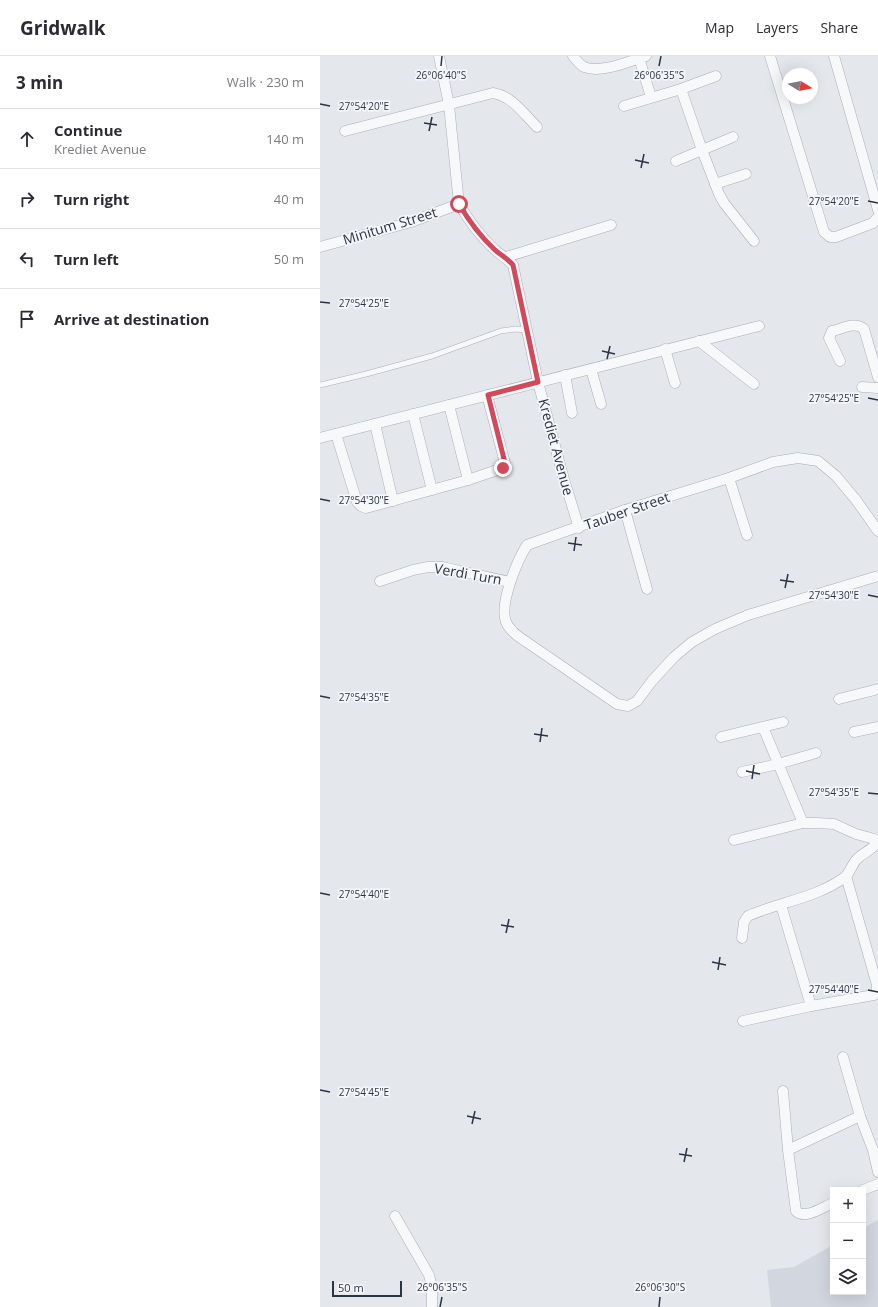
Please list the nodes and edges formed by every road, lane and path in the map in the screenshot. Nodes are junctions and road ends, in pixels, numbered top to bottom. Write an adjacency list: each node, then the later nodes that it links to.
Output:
1 (440, 56): 9 (street, Krediet Avenue)
2 (573, 56): 5 (street)
3 (770, 56): 20 (street)
4 (834, 56): 19 (street)
5 (643, 57): 8 (street)
6 (716, 76): 7 (street)
7 (681, 89): 8 (street); 14 (street)
8 (651, 97): 10 (street)
9 (449, 105): 11 (street); 12 (street); 18 (street, Krediet Avenue)
10 (624, 106)
11 (536, 126)
12 (345, 131)
13 (733, 137): 14 (street)
14 (702, 150): 15 (street); 17 (street)
15 (676, 161)
16 (746, 174): 17 (street)
17 (715, 184): 22 (street)
18 (459, 204): 23 (street, Minitum Street); 24 (street, Krediet Avenue)
19 (878, 210)
20 (878, 217)
21 (611, 225): 24 (street)
22 (754, 241)
23 (320, 247)
24 (506, 257): 26 (street, Krediet Avenue)
25 (759, 326): 27 (street)
26 (527, 330): 34 (street, Krediet Avenue); 37 (lane)
27 (699, 340): 28 (street); 36 (street)
28 (665, 349): 31 (street); 35 (street)
29 (840, 361): 30 (street)
30 (876, 364): 33 (street)
31 (591, 369): 32 (street); 41 (street)
32 (565, 375): 34 (street); 43 (street)
33 (878, 377)
34 (538, 382): 40 (street); 53 (street, Krediet Avenue)
35 (674, 383)
36 (754, 384)
37 (320, 385)
38 (862, 386): 39 (street)
39 (878, 388)
40 (488, 395): 42 (street); 49 (street)
41 (602, 404)
42 (449, 405): 44 (street); 49 (street)
43 (572, 413)
44 (413, 414): 45 (street); 50 (street)
45 (375, 424): 46 (street); 51 (street)
46 (336, 434): 47 (street); 51 (street)
47 (320, 438)
48 (729, 478): 52 (street, Tauber Street); 54 (street, Tauber Street); 55 (street)
49 (468, 480): 50 (street)
50 (432, 490): 51 (street)
51 (393, 501)
52 (625, 510): 53 (street, Tauber Street); 59 (street)
53 (579, 528): 58 (street, Tauber Street)
54 (878, 531)
55 (747, 535)
56 (878, 576): 58 (street, Tauber Street)
57 (380, 581): 58 (street, Verdi Turn)
58 (510, 582)
59 (647, 589)
60 (878, 689): 61 (street)
61 (839, 699)
62 (783, 722): 63 (street)
63 (763, 727): 66 (street); 68 (street)
64 (878, 727): 65 (street)
65 (854, 732)
66 (721, 737)
67 (816, 753): 68 (street)
68 (778, 764): 69 (street); 70 (street)
69 (742, 772)
70 (803, 824): 71 (street); 72 (street)
71 (734, 840)
72 (878, 841): 73 (street)
73 (846, 876): 74 (street); 76 (street)
74 (781, 905): 75 (street); 76 (street)
75 (742, 938)
76 (811, 1006): 77 (street)
77 (743, 1021)
78 (843, 1057): 80 (street)
79 (783, 1091): 81 (street)
80 (860, 1116): 81 (street); 82 (street)
81 (788, 1150): 85 (street)
82 (878, 1172)
83 (878, 1184): 84 (street)
84 (866, 1189)
85 (830, 1204)
86 (395, 1216): 87 (street)
87 (432, 1307)

